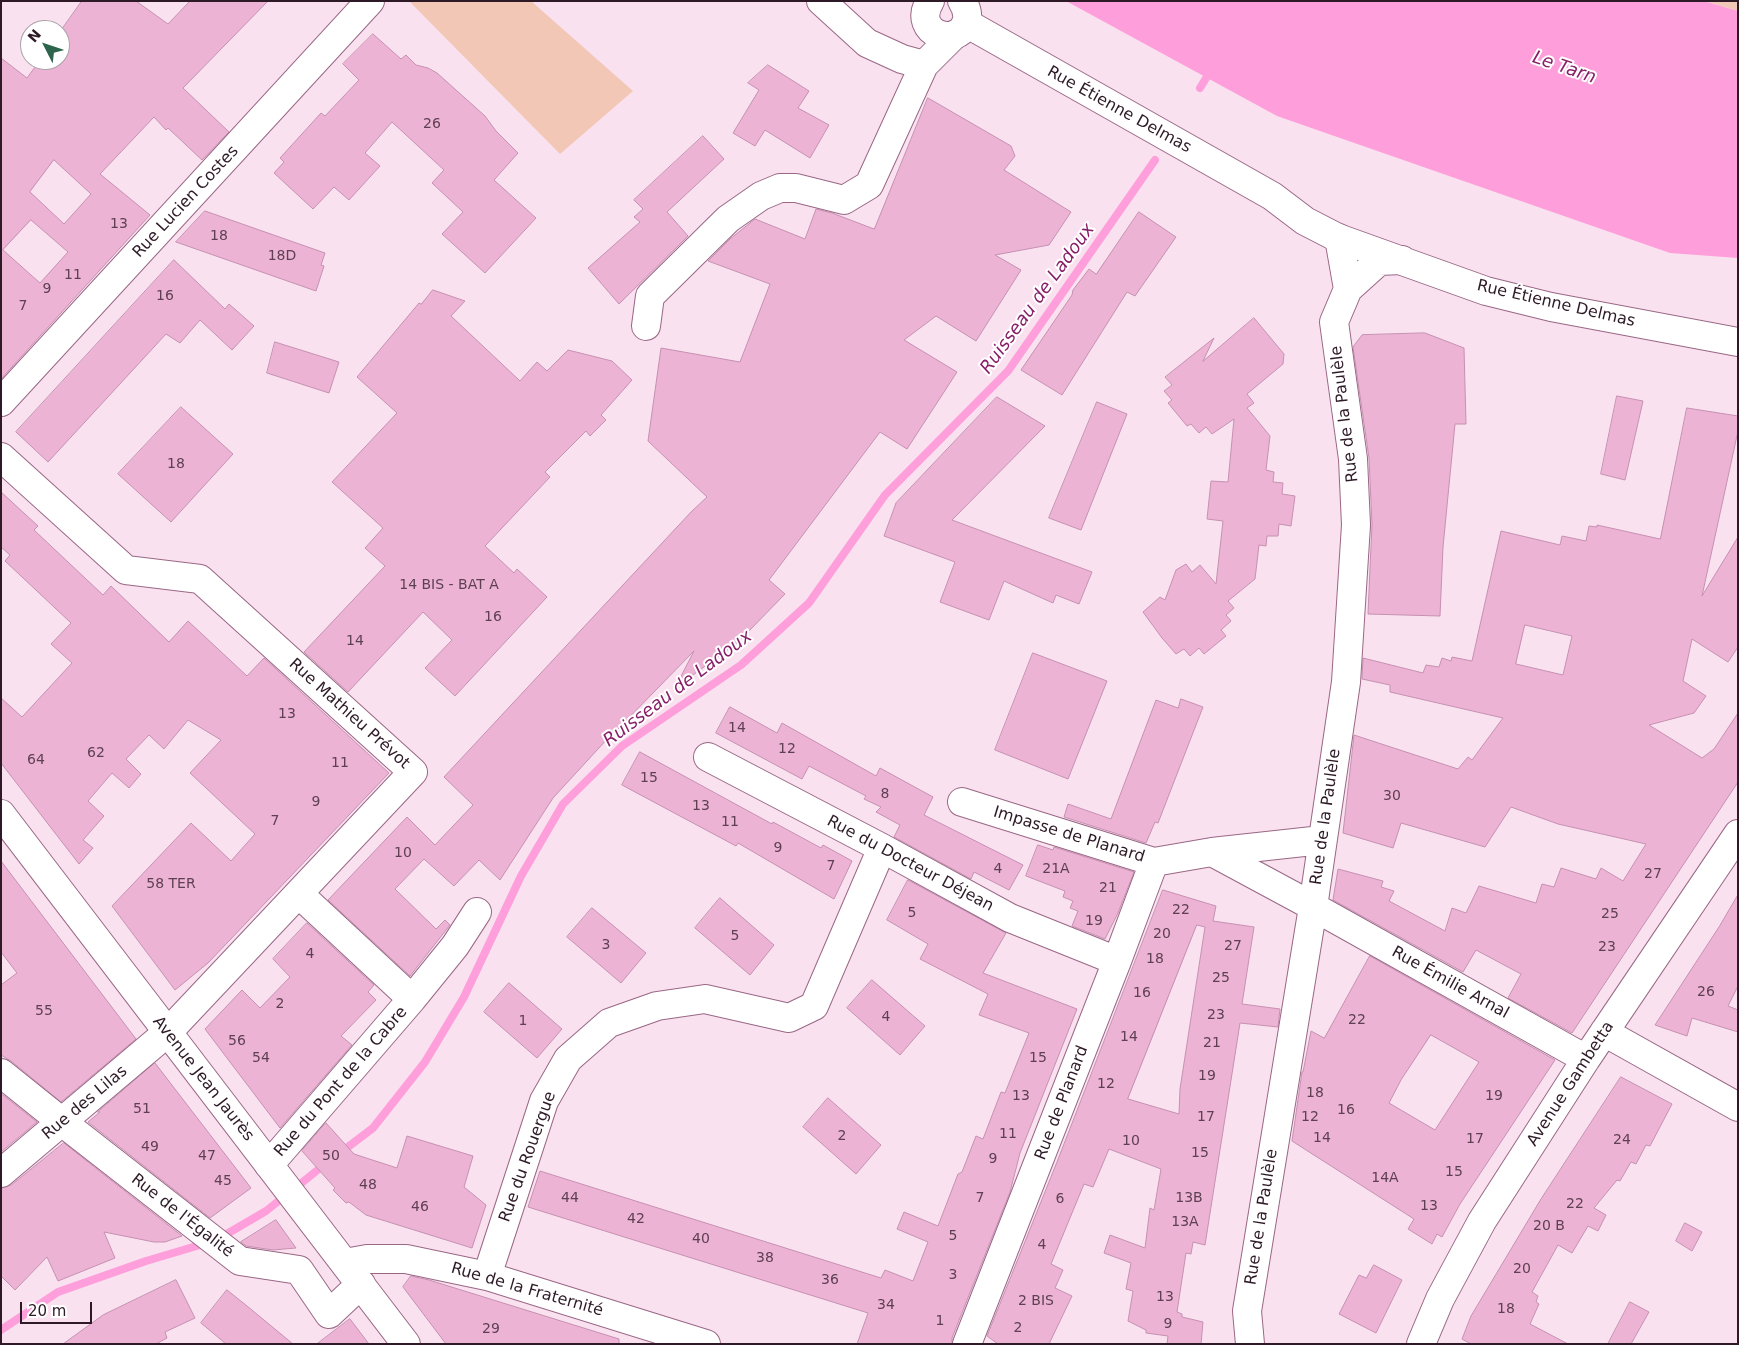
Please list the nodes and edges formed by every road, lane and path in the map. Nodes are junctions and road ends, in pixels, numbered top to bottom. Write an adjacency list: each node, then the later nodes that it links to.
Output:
1 (370, 1): 12 (street, Rue Lucien Costes)
2 (821, 1): 4 (street)
3 (943, 13): 4 (street); 5 (street, Rue Étienne Delmas)
4 (924, 65): 9 (street)
5 (1272, 196): 6 (street, Rue Étienne Delmas); 10 (street, Rue Étienne Delmas)
6 (1339, 238): 7 (street, Rue Étienne Delmas); 8 (street)
7 (1402, 260): 8 (street, Rue de la Paulèle); 11 (street, Rue Étienne Delmas)
8 (1348, 289): 18 (street, Rue de la Paulèle)
9 (646, 326)
10 (1738, 328)
11 (1738, 342)
12 (1, 402)
13 (1, 456): 22 (street, Rue Mathieu Prévot)
14 (708, 757): 19 (street, Rue du Docteur Déjean)
15 (962, 802): 21 (street, Impasse de Planard)
16 (1, 814): 27 (street, Avenue Jean Jaurès)
17 (1738, 834): 28 (street, Avenue Gambetta)
18 (1322, 840): 20 (street, Impasse de Planard); 23 (street, Rue de la Paulèle)
19 (882, 848): 25 (street, Rue du Docteur Déjean); 36 (street, Rue du Rouergue)
20 (1212, 852): 21 (street, Impasse de Planard); 23 (street)
21 (1154, 862): 25 (street, Rue de Planard)
22 (299, 894): 26 (street, Rue du Pont de la Cabre); 27 (street, Rue Mathieu Prévot)
23 (1313, 907): 29 (street, Rue Émilie Arnal); 40 (street, Rue de la Paulèle)
24 (477, 912): 26 (street, Rue du Pont de la Cabre)
25 (1117, 961): 39 (street, Rue de Planard)
26 (412, 999): 33 (street, Rue du Pont de la Cabre)
27 (168, 1032): 32 (street, Rue des Lilas); 33 (street, Avenue Jean Jaurès)
28 (1604, 1032): 29 (street, Avenue Gambetta); 31 (street)
29 (1586, 1059): 41 (street, Avenue Gambetta)
30 (1, 1073): 32 (street, Rue de l'Égalité)
31 (1738, 1107)
32 (62, 1122): 34 (street, Rue des Lilas); 35 (street, Rue de l'Égalité)
33 (269, 1165): 35 (street, Avenue Jean Jaurès)
34 (1, 1173)
35 (353, 1273): 36 (street, Rue de la Fraternité); 37 (street, Avenue Jean Jaurès)
36 (487, 1276): 38 (street, Rue de la Fraternité)
37 (406, 1344)
38 (706, 1344)
39 (968, 1344)
40 (1250, 1344)
41 (1421, 1344)

